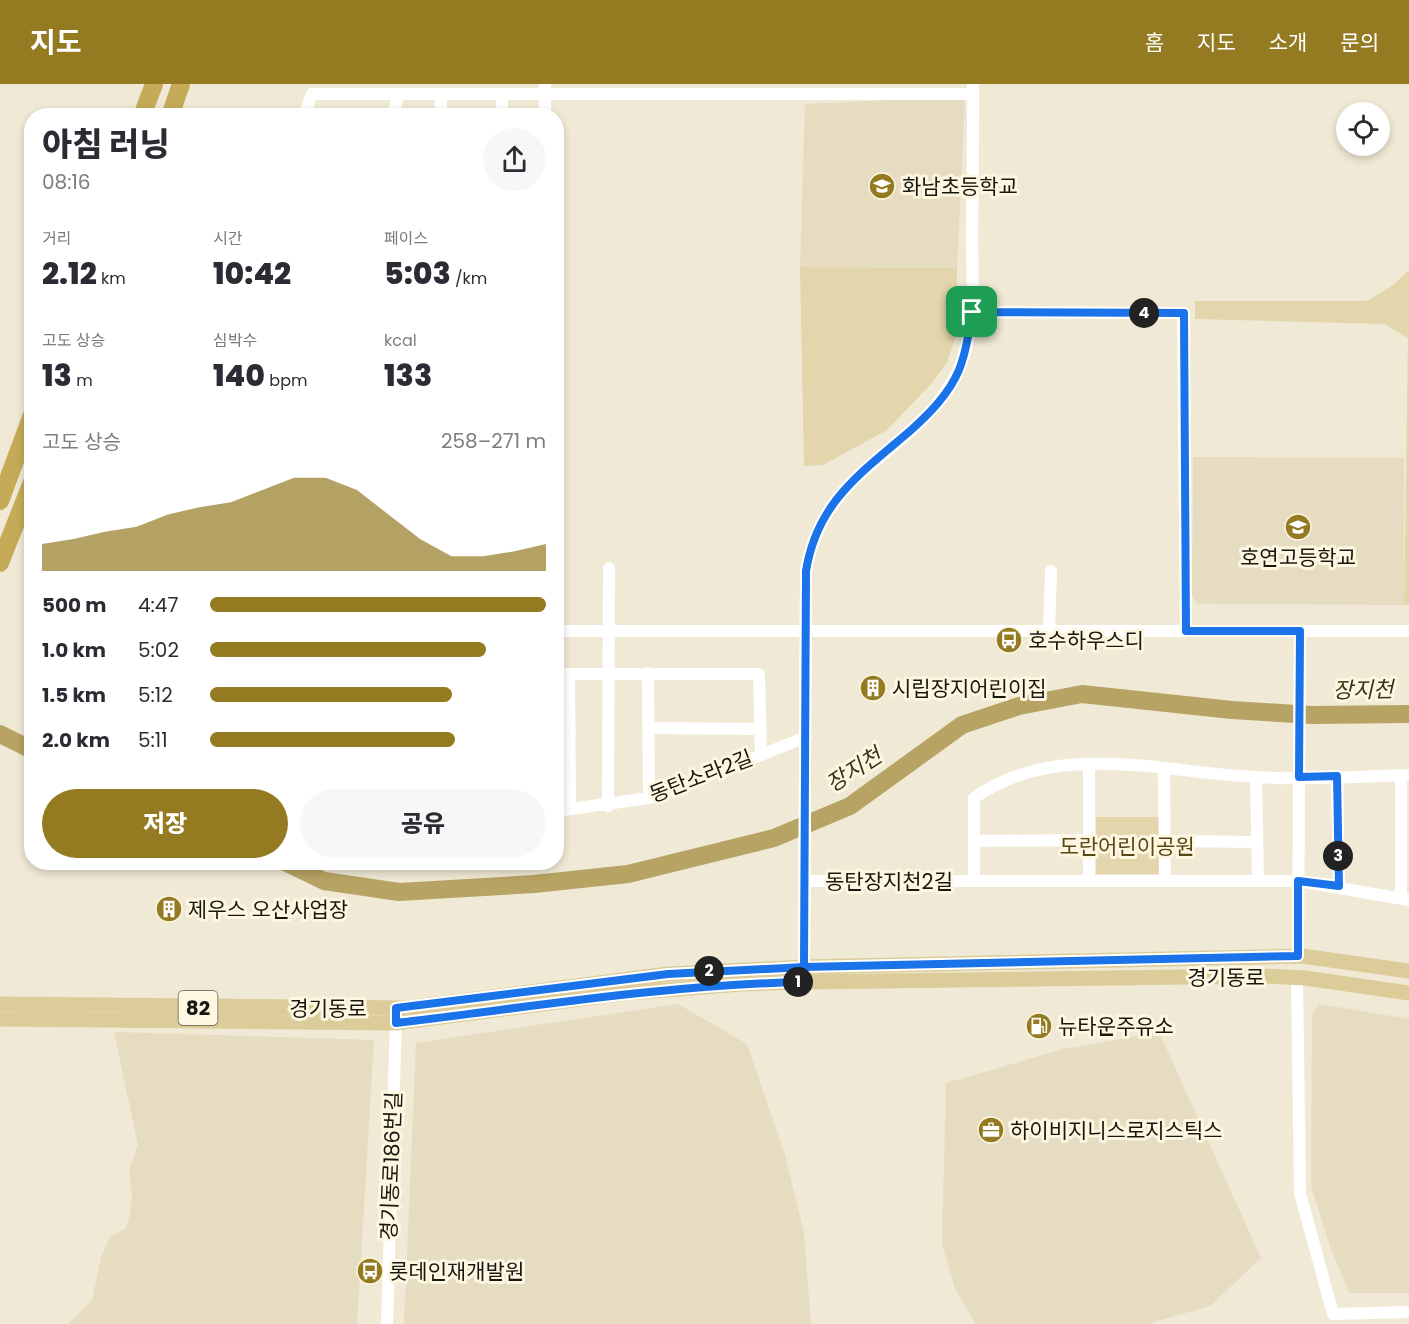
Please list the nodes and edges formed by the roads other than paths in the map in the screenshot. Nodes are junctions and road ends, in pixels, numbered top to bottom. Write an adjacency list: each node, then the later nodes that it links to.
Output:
1 (154, 84): 8 (highway)
2 (181, 84): 9 (highway)
3 (545, 89): 4 (street); 7 (street); 14 (street)
4 (973, 89): 15 (street)
5 (399, 94): 6 (street); 10 (street); 11 (street)
6 (441, 94): 7 (street); 12 (street)
7 (502, 94): 13 (street)
8 (145, 108)
9 (173, 108)
10 (307, 108)
11 (395, 108)
12 (441, 108)
13 (502, 108)
14 (545, 108)
15 (972, 312): 24 (street); 26 (street)
16 (24, 436): 17 (highway)
17 (0, 501)
18 (24, 502): 19 (highway)
19 (0, 563)
20 (609, 568): 23 (street)
21 (1051, 571): 25 (street)
22 (564, 631): 23 (street)
23 (609, 631): 24 (street); 29 (street)
24 (806, 631): 25 (street); 37 (street)
25 (1049, 631): 26 (street)
26 (1186, 631): 27 (street)
27 (1300, 631): 28 (street); 44 (street)
28 (1409, 631)
29 (609, 673): 30 (street, 동탄소라2길); 31 (street, 동탄소라2길); 46 (street)
30 (648, 673): 33 (street); 36 (street, 동탄소라2길)
31 (564, 674)
32 (564, 682): 35 (street)
33 (648, 728): 36 (street); 45 (street)
34 (564, 729): 35 (street)
35 (570, 729): 47 (street)
36 (760, 729): 38 (street, 동탄소라2길)
37 (806, 737): 38 (street); 54 (street)
38 (761, 755): 45 (street, 동탄소라2길)
39 (1089, 764): 40 (street, 동탄장지천2길); 50 (street); 51 (street, 동탄장지천2길)
40 (1164, 770): 43 (street, 동탄장지천2길); 52 (street)
41 (1405, 775): 42 (street, 동탄장지천2길); 49 (street)
42 (1337, 776): 44 (street, 동탄장지천2길); 60 (street)
43 (1256, 777): 44 (street, 동탄장지천2길); 53 (street)
44 (1299, 777): 59 (street)
45 (649, 798): 46 (street, 동탄소라2길)
46 (608, 806): 47 (street, 동탄소라2길)
47 (570, 809): 48 (street, 동탄소라2길)
48 (564, 810)
49 (1405, 837): 61 (street)
50 (1089, 840): 51 (street); 56 (street)
51 (974, 841): 55 (street, 동탄장지천2길)
52 (1165, 842): 53 (street); 57 (street)
53 (1257, 842): 58 (street)
54 (805, 881): 55 (street, 동탄장지천2길); 64 (street)
55 (974, 881): 56 (street, 동탄장지천2길)
56 (1089, 881): 57 (street, 동탄장지천2길)
57 (1166, 881): 58 (street, 동탄장지천2길)
58 (1258, 881): 59 (street, 동탄장지천2길)
59 (1298, 881): 60 (street, 동탄장지천2길); 62 (street)
60 (1339, 886): 61 (street, 동탄장지천2길)
61 (1405, 899)
62 (1298, 956): 63 (main road, 경기동로 / 82); 64 (main road, 경기동로 / 82)
63 (1405, 969)
64 (804, 974): 65 (main road, 경기동로 / 82); 68 (main road, 경기동로 / 82)
65 (1297, 978): 66 (main road, 경기동로 / 82); 71 (street)
66 (1409, 993)
67 (0, 1004): 68 (main road, 경기동로 / 82)
68 (396, 1016): 69 (main road, 경기동로 / 82); 72 (street, 경기동로186번길)
69 (0, 1019)
70 (1409, 1312): 71 (street)
71 (1333, 1319)
72 (387, 1324)

